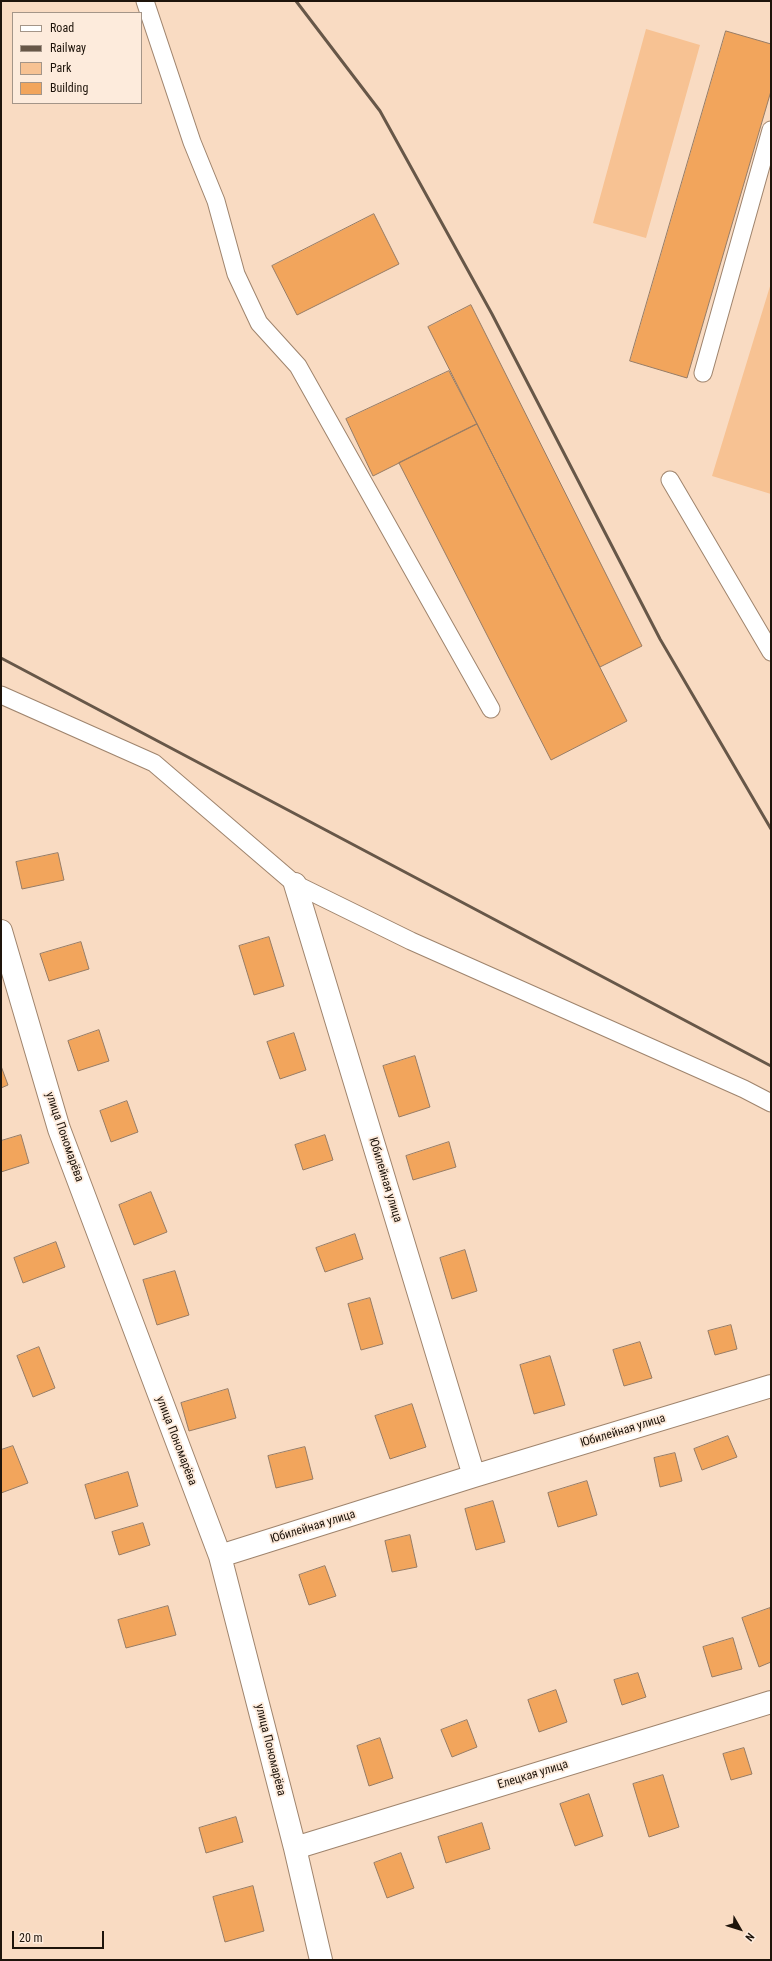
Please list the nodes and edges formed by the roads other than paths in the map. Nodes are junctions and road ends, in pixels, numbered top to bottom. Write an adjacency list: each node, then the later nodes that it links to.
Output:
1 (145, 1): 7 (lane)
2 (771, 130): 3 (lane)
3 (703, 373)
4 (670, 480): 5 (lane)
5 (771, 652)
6 (1, 696): 8 (lane)
7 (491, 709)
8 (296, 884): 10 (lane); 12 (street, Юбилейная улица)
9 (1, 930): 13 (street, улица Пономарёва)
10 (771, 1103)
11 (771, 1386): 12 (street, Юбилейная улица)
12 (474, 1476): 13 (street, Юбилейная улица)
13 (220, 1556): 15 (street, улица Пономарёва)
14 (771, 1702): 15 (street, Елецкая улица)
15 (295, 1848): 16 (street, улица Пономарёва)
16 (321, 1960)

